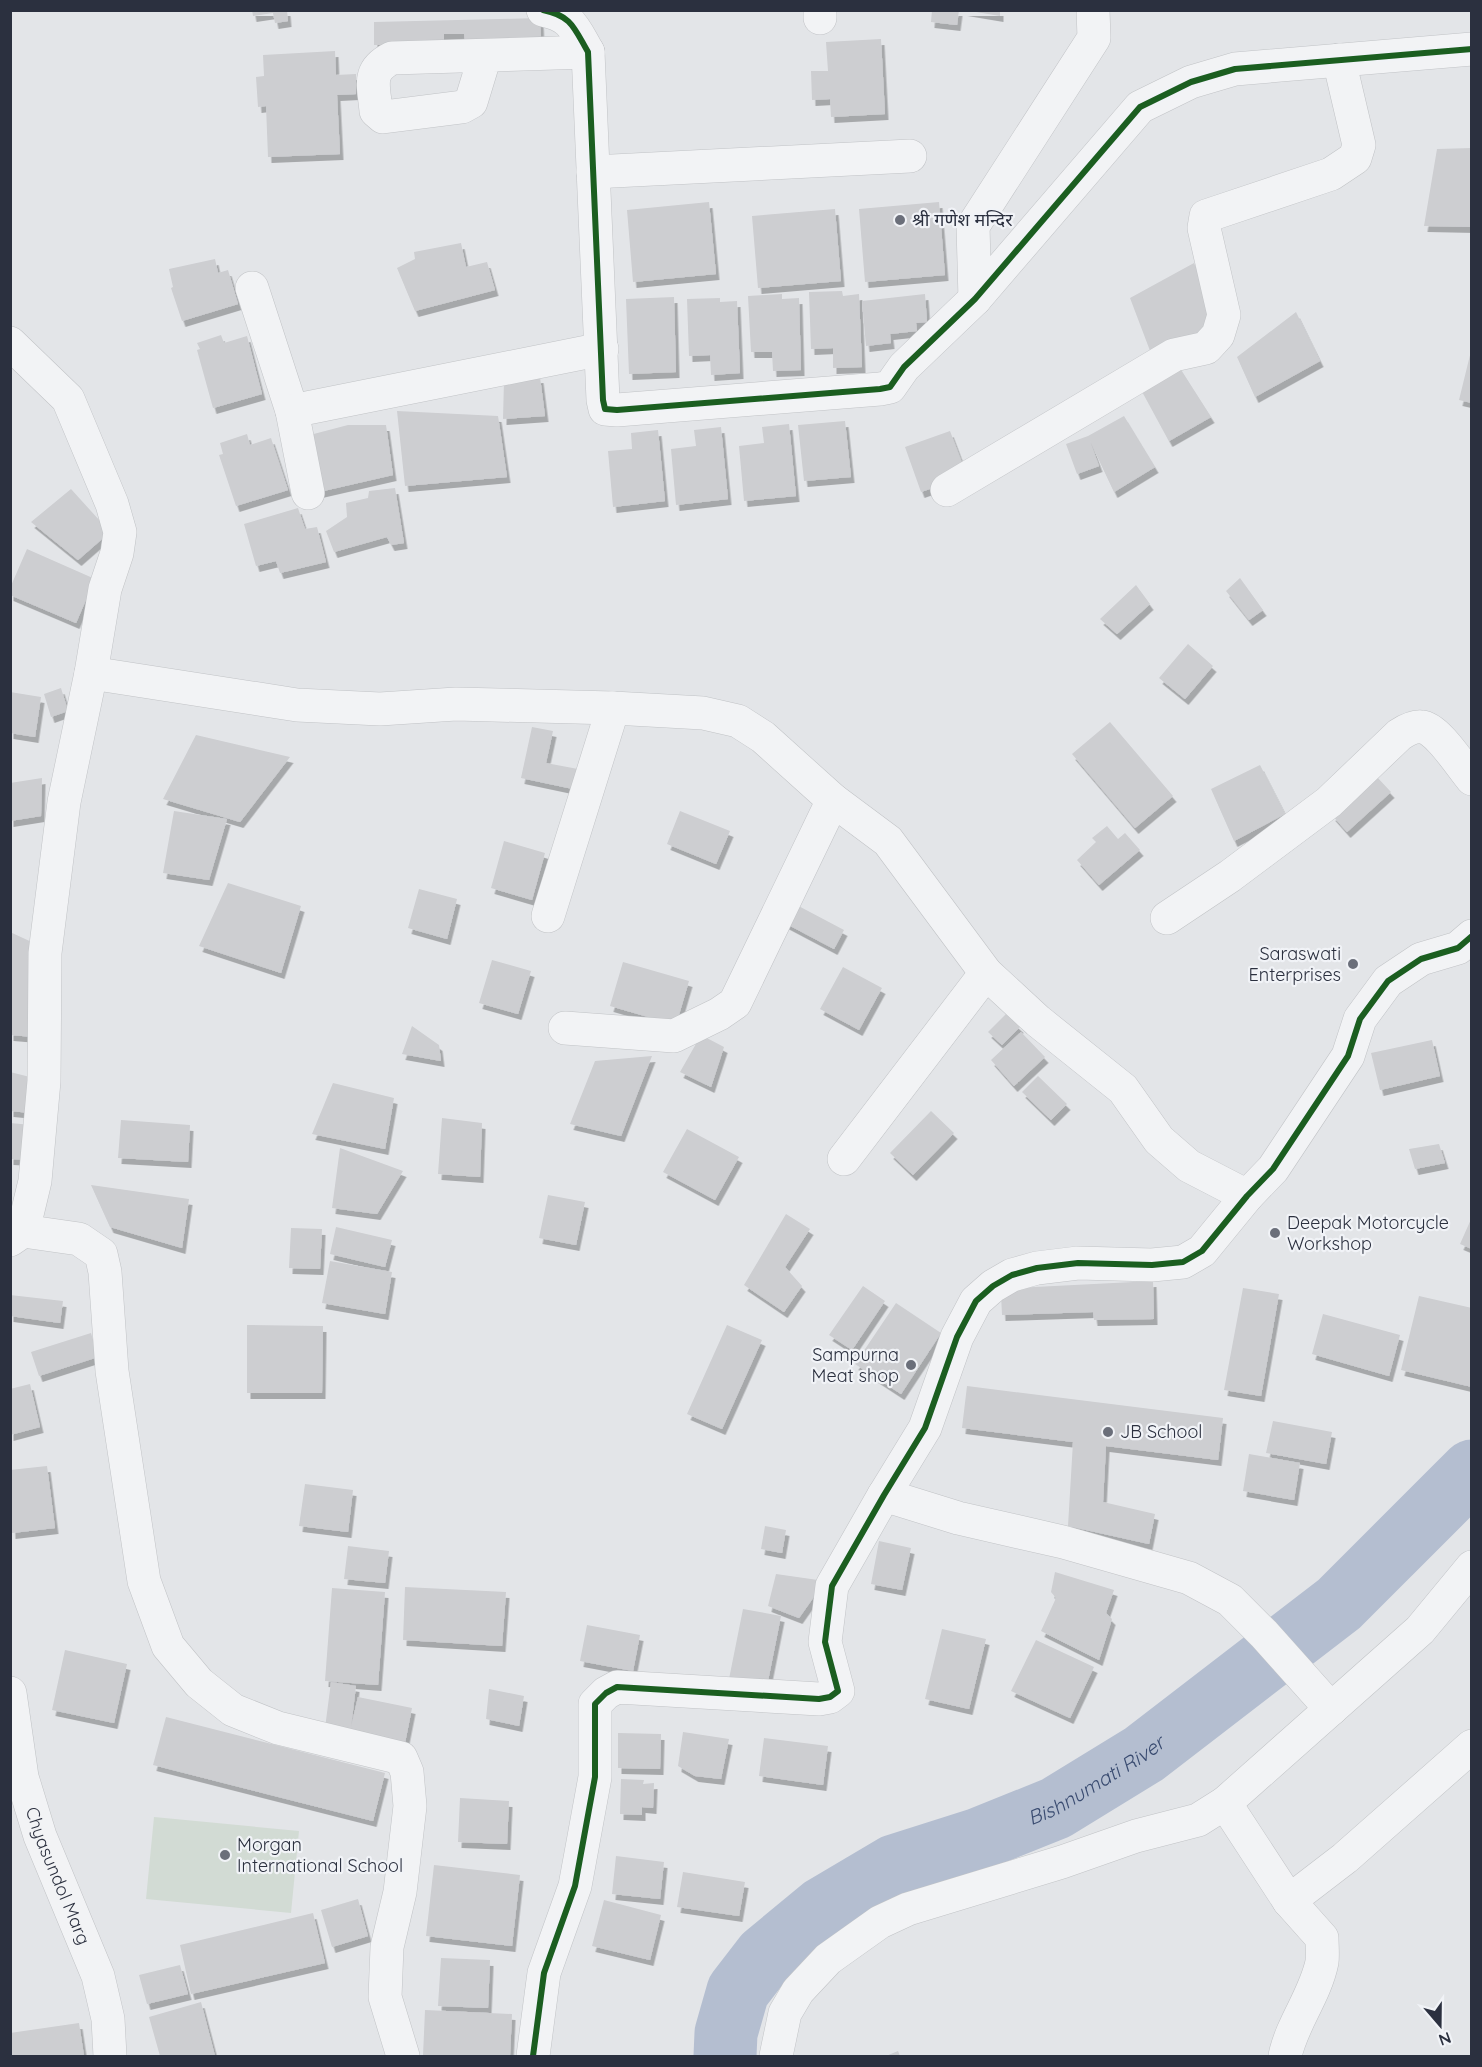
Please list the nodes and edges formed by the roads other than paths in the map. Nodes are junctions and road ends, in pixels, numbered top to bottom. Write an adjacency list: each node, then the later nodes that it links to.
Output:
1 (543, 10): 4 (street)
2 (1093, 10): 10 (street)
3 (1472, 49): 6 (street)
4 (588, 52): 5 (street); 8 (street)
5 (485, 56)
6 (1339, 60): 10 (street); 14 (street)
7 (910, 156): 8 (street)
8 (593, 172): 12 (street)
9 (252, 288): 13 (street)
10 (975, 299): 12 (street)
11 (10, 343): 16 (street)
12 (602, 349): 13 (street)
13 (292, 411): 15 (street)
14 (947, 490)
15 (308, 493)
16 (92, 673): 17 (street); 26 (street)
17 (613, 708): 19 (street); 20 (street)
18 (1472, 778): 21 (street)
19 (833, 800): 23 (street); 24 (street)
20 (548, 916)
21 (1167, 918)
22 (1472, 936): 27 (street)
23 (986, 973): 25 (street); 27 (street)
24 (565, 1028)
25 (844, 1160)
26 (23, 1179): 28 (street)
27 (1247, 1196): 29 (street)
28 (17, 1235): 37 (street)
29 (884, 1495): 32 (street); 38 (street)
30 (1465, 1588): 32 (street)
31 (10, 1694): 36 (street, Chyasundol Marg)
32 (1322, 1700): 34 (street)
33 (1472, 1746): 35 (street)
34 (1225, 1803): 35 (street); 39 (street)
35 (1288, 1900): 40 (street)
36 (110, 2056)
37 (403, 2056)
38 (533, 2056)
39 (776, 2056)
40 (1285, 2056)

